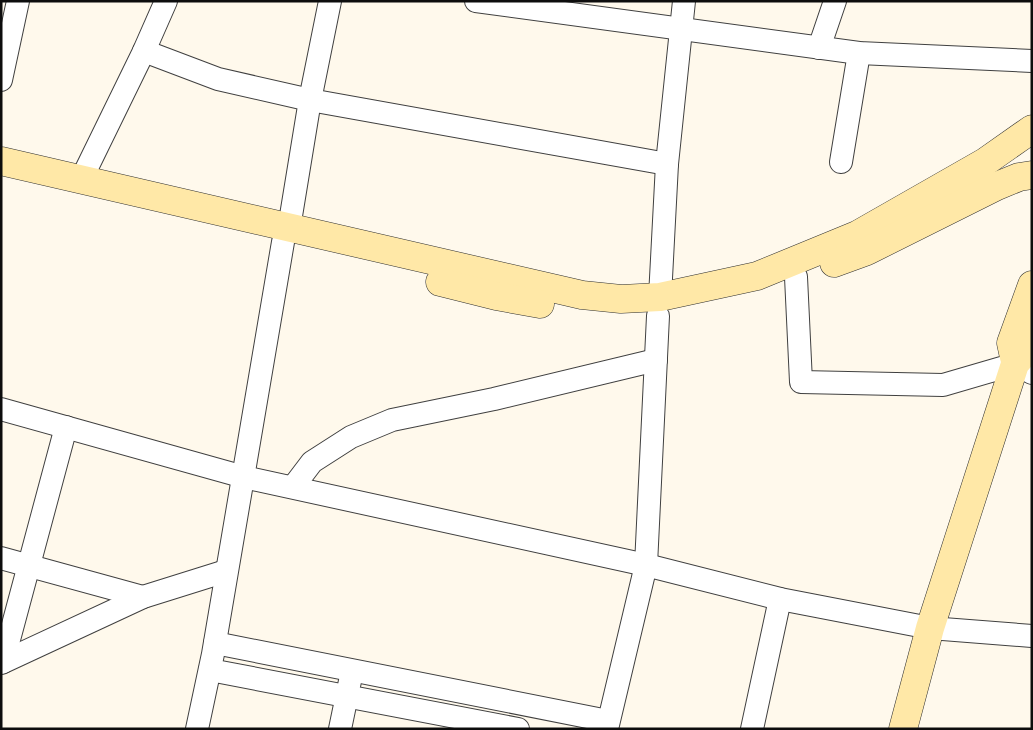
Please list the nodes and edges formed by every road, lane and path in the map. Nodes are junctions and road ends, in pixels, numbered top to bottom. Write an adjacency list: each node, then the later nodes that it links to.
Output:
1 (18, 1): 12 (street)
2 (166, 1): 9 (street)
3 (330, 1): 13 (street)
4 (476, 1): 7 (street)
5 (684, 1): 7 (street)
6 (835, 1): 8 (street)
7 (681, 28): 8 (street); 17 (street)
8 (819, 48): 10 (street)
9 (144, 51): 13 (street); 20 (street)
10 (859, 53): 11 (street); 16 (street)
11 (1032, 62)
12 (1, 80)
13 (310, 100): 17 (street); 23 (street)
14 (1032, 129): 18 (main road); 26 (main road)
15 (1, 161): 20 (main road)
16 (841, 162)
17 (667, 164): 26 (street)
18 (1032, 173): 21 (main road)
19 (1, 176): 23 (main road)
20 (81, 180): 23 (main road)
21 (997, 186): 22 (main road); 24 (main road)
22 (1032, 197)
23 (286, 235): 26 (main road); 32 (street)
24 (796, 277): 26 (main road); 29 (street)
25 (1032, 285): 29 (main road)
26 (659, 307): 28 (street)
27 (1032, 335): 29 (main road)
28 (656, 360): 33 (street); 36 (street)
29 (1024, 368): 40 (main road)
30 (1, 409): 31 (street)
31 (66, 427): 32 (street); 35 (street)
32 (244, 477): 33 (street); 37 (street)
33 (293, 487): 36 (street)
34 (1, 558): 35 (street)
35 (28, 564): 38 (street); 43 (street)
36 (646, 565): 39 (street); 47 (street)
37 (226, 570): 38 (street); 42 (street)
38 (143, 597): 43 (street)
39 (780, 599): 40 (street); 51 (street)
40 (930, 628): 41 (street); 52 (main road)
41 (1032, 636)
42 (215, 643): 44 (street); 45 (street)
43 (2, 663)
44 (210, 670): 46 (street); 48 (street)
45 (353, 671): 46 (street); 47 (street)
46 (347, 696): 49 (street); 50 (street)
47 (608, 725)
48 (197, 729)
49 (340, 729)
50 (518, 729)
51 (752, 729)
52 (903, 729)

